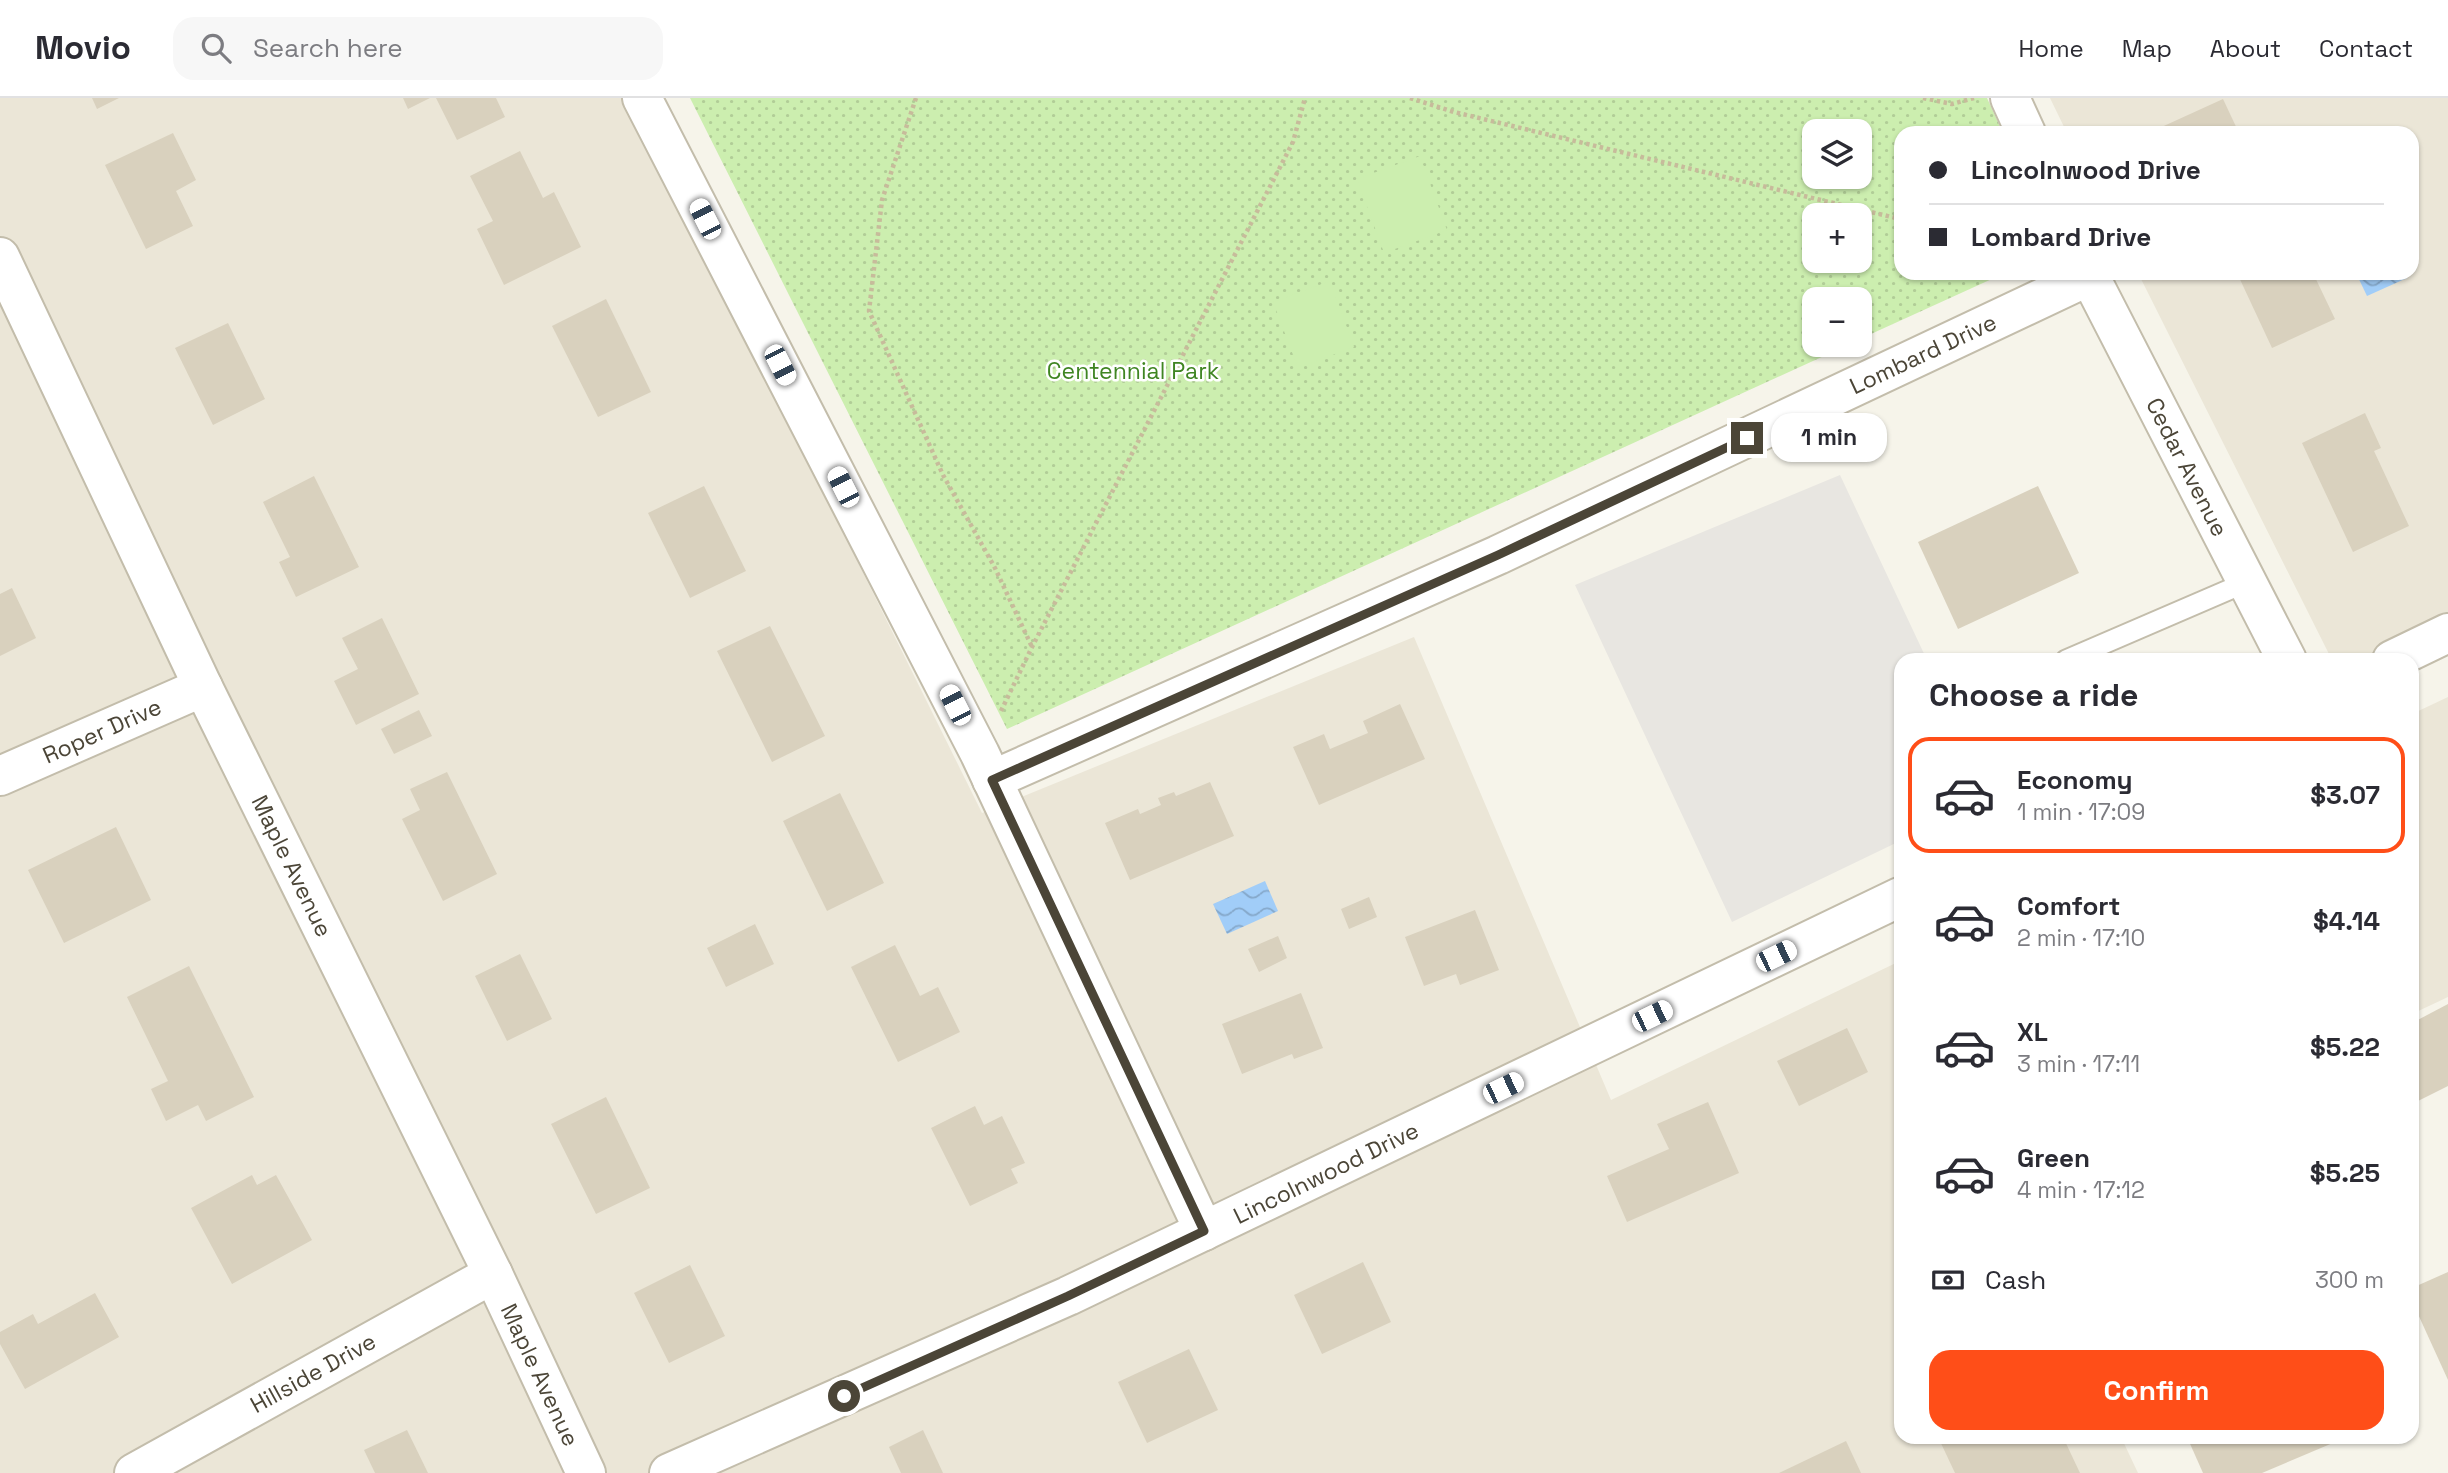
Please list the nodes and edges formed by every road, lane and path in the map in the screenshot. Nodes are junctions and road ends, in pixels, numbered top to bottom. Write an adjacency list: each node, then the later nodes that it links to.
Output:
1 (642, 98): 20 (street)
2 (916, 98): 15 (path)
3 (1306, 98): 15 (path)
4 (1410, 98): 9 (path)
5 (1923, 98): 6 (path)
6 (1975, 98)
7 (2010, 98): 8 (street)
8 (2022, 126)
9 (1894, 218)
10 (0, 257): 19 (street, Maple Avenue)
11 (2076, 280): 20 (street, Lombard Drive)
12 (2092, 280): 13 (street, Cedar Avenue)
13 (2247, 582): 16 (lane); 17 (street, Cedar Avenue)
14 (2448, 633): 18 (street)
15 (1032, 647): 20 (path)
16 (2082, 653)
17 (2283, 653)
18 (2407, 653)
19 (203, 687): 21 (street, Roper Drive); 24 (street, Maple Avenue)
20 (986, 767): 23 (street)
21 (0, 776)
22 (1894, 900): 23 (street, Lincolnwood Drive)
23 (1204, 1231): 27 (street, Lincolnwood Drive)
24 (493, 1274): 25 (street, Hillside Drive); 26 (street, Maple Avenue)
25 (134, 1473)
26 (586, 1473)
27 (669, 1473)

